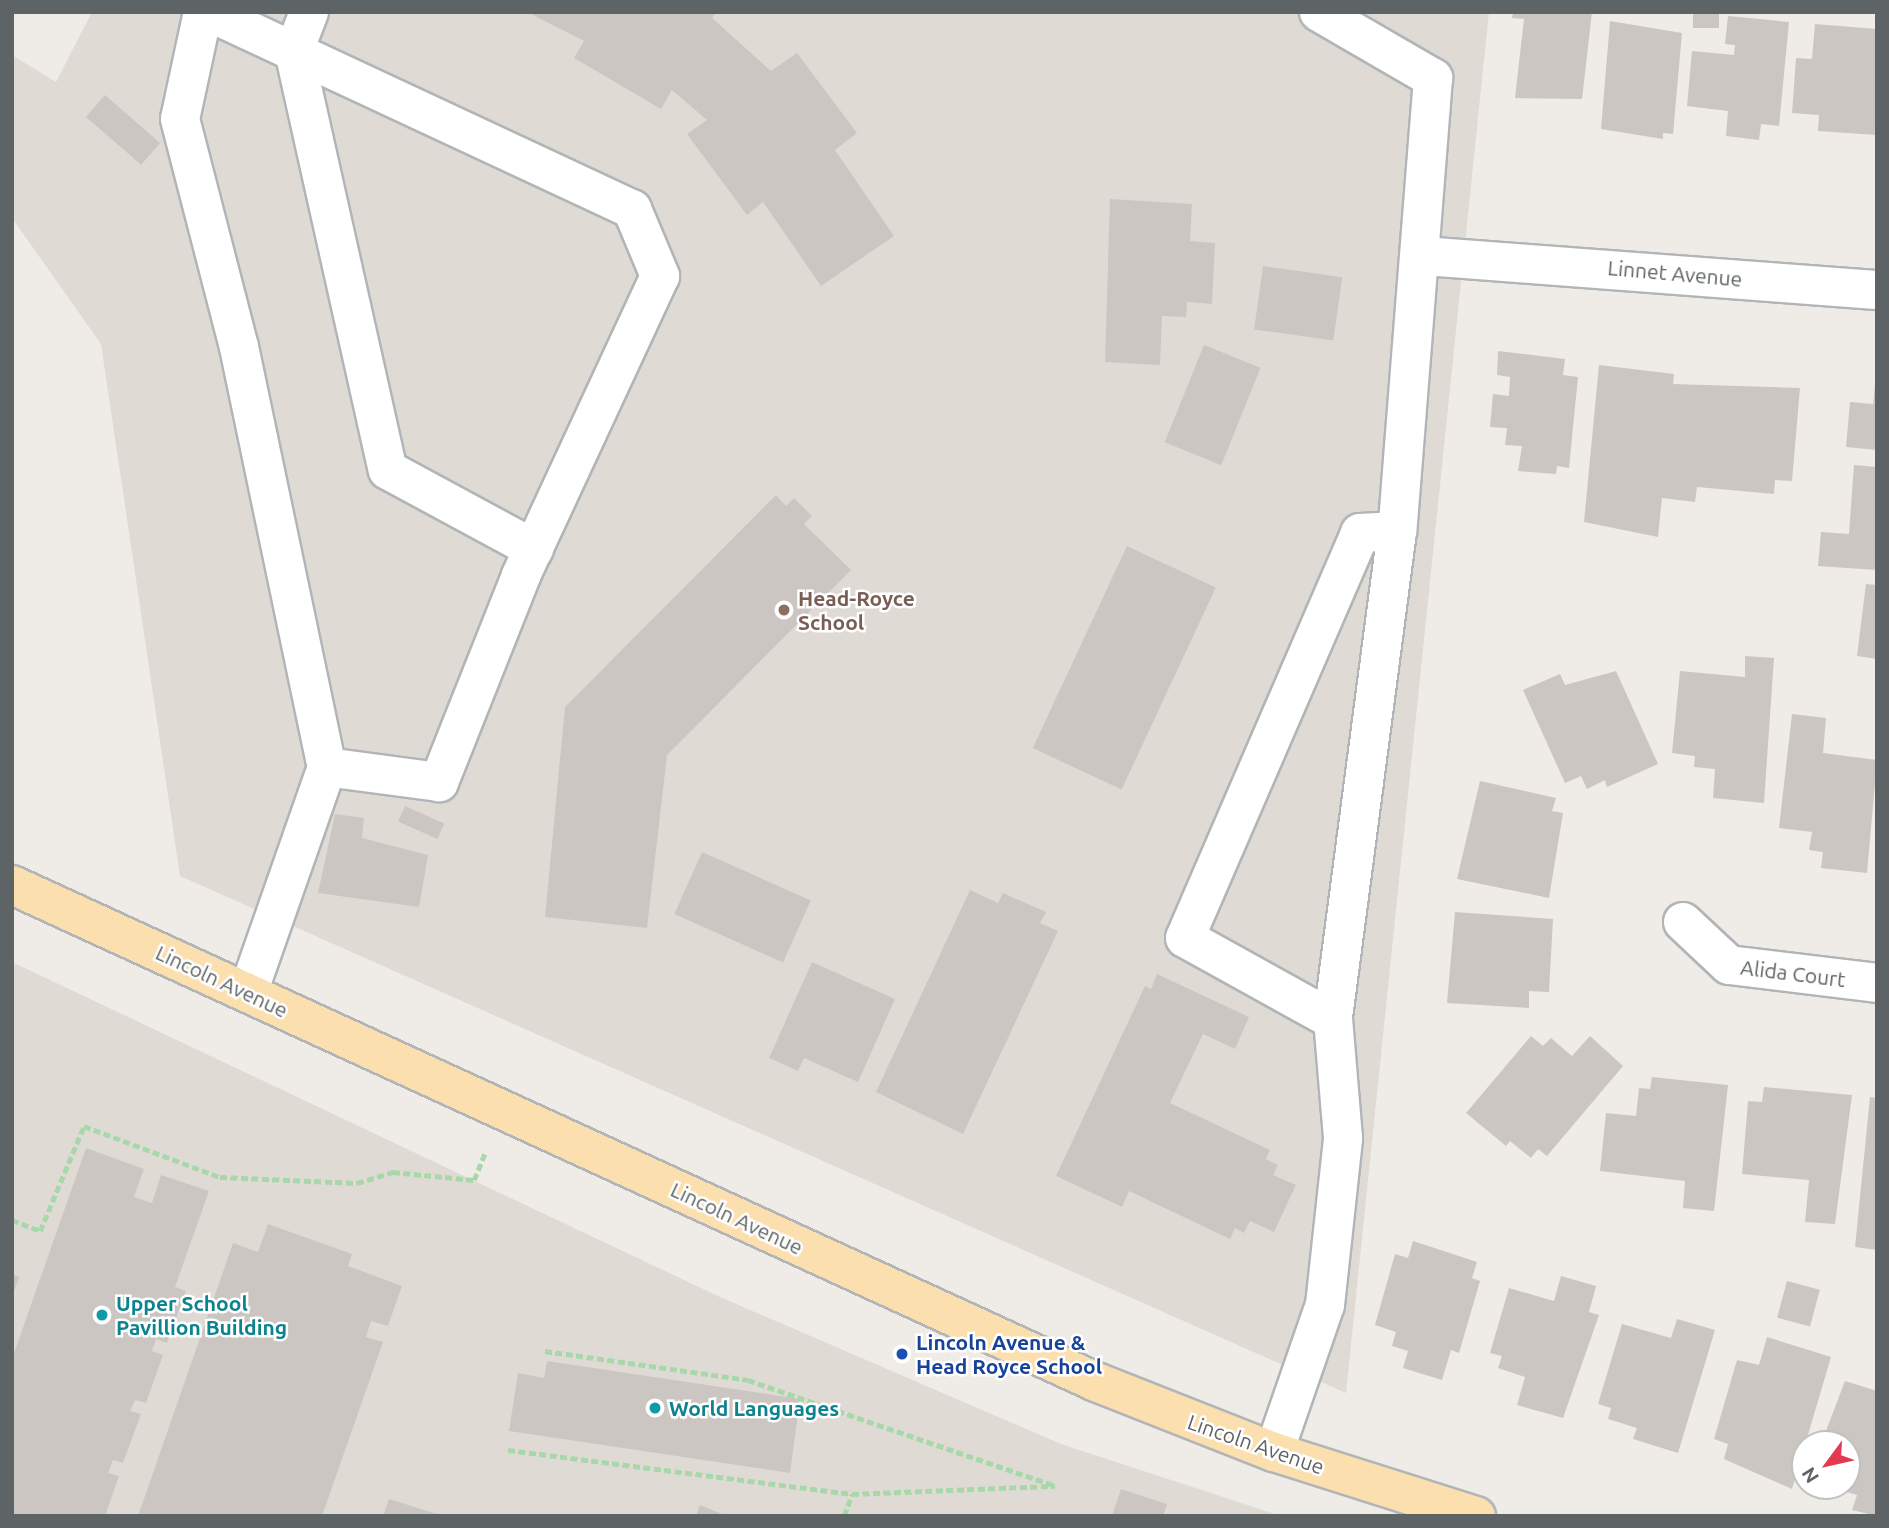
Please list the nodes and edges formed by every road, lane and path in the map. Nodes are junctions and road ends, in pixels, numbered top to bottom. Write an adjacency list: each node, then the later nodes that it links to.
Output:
1 (203, 12): 10 (street)
2 (209, 12): 5 (street)
3 (310, 12): 5 (street)
4 (1319, 12): 6 (street)
5 (294, 51): 9 (street); 9 (street)
6 (1424, 256): 7 (street, Linnet Avenue); 8 (street)
7 (1877, 290)
8 (1397, 531): 15 (street); 15 (street)
9 (534, 549): 10 (street)
10 (327, 767): 14 (street)
11 (12, 885): 14 (main road, Lincoln Avenue)
12 (1683, 922): 13 (street, Alida Court)
13 (1877, 983)
14 (248, 993): 16 (main road, Lincoln Avenue)
15 (1333, 1020): 20 (street)
16 (503, 1111): 17 (path); 20 (main road, Lincoln Avenue)
17 (12, 1220)
18 (545, 1352): 21 (path)
19 (508, 1450): 21 (path)
20 (1274, 1452): 23 (main road, Lincoln Avenue)
21 (852, 1494): 22 (path)
22 (844, 1516)
23 (1476, 1516)

